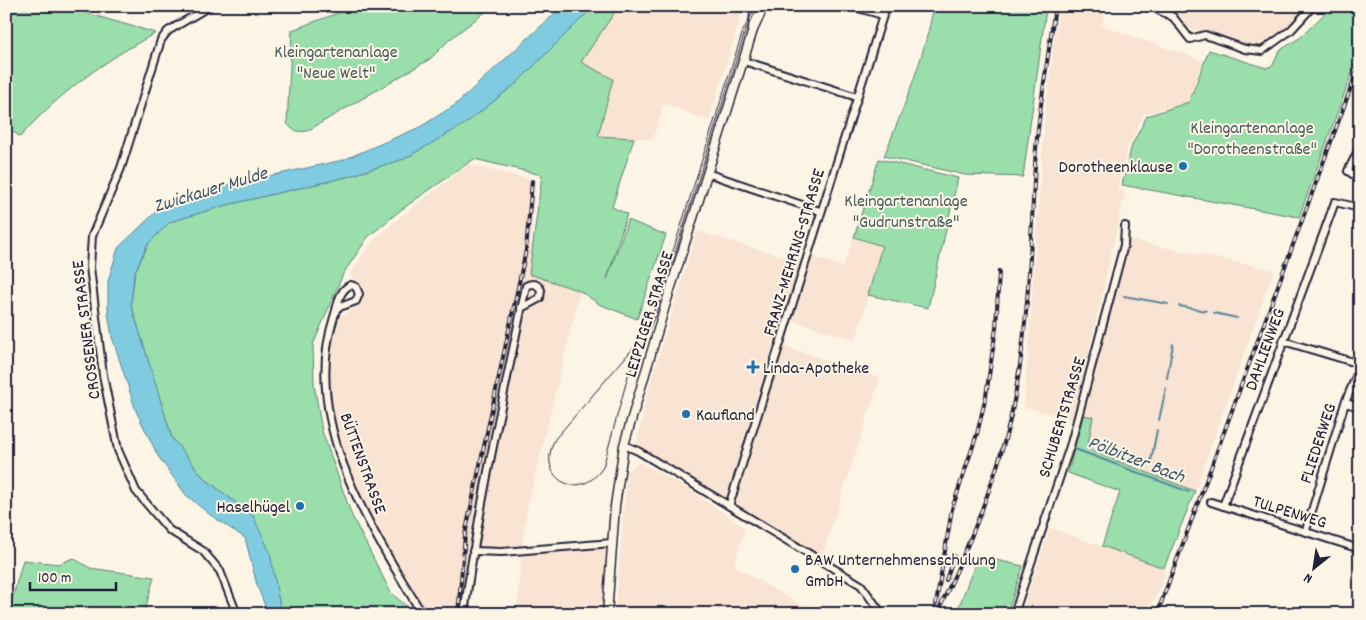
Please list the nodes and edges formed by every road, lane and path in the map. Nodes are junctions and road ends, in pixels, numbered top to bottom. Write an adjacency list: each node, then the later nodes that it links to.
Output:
1 (210, 6): 33 (street, CROSSENER STRASSE)
2 (755, 6): 10 (street, LEIPZIGER STRASSE)
3 (764, 6): 10 (street, LEIPZIGER STRASSE)
4 (851, 6): 9 (street)
5 (886, 6): 9 (street, FRANZ-MEHRING-STRASSE)
6 (1150, 6): 8 (street)
7 (1313, 6): 8 (street)
8 (1167, 9)
9 (883, 15): 12 (street, FRANZ-MEHRING-STRASSE)
10 (753, 30): 11 (street, LEIPZIGER STRASSE)
11 (744, 61): 12 (street); 14 (street, LEIPZIGER STRASSE)
12 (857, 97): 17 (street, FRANZ-MEHRING-STRASSE)
13 (1360, 147): 15 (street)
14 (707, 173): 17 (street); 25 (street, LEIPZIGER STRASSE)
15 (1360, 179)
16 (1360, 208): 21 (street, DAHLIENWEG)
17 (820, 211): 27 (street, FRANZ-MEHRING-STRASSE)
18 (1125, 226): 38 (street, SCHUBERTSTRASSE)
19 (337, 308): 34 (street, BÜTTENSTRASSE)
20 (521, 308): 32 (street)
21 (1283, 341): 22 (street); 28 (street, DAHLIENWEG)
22 (1360, 365): 23 (street, FLIEDERWEG)
23 (1345, 403): 24 (street); 29 (street, FLIEDERWEG)
24 (1360, 407)
25 (624, 446): 27 (street); 30 (street, LEIPZIGER STRASSE)
26 (1211, 502): 28 (street, TULPENWEG)
27 (729, 506): 37 (street)
28 (1223, 506): 29 (street, TULPENWEG)
29 (1306, 530): 31 (street, TULPENWEG)
30 (612, 543): 32 (street); 36 (street, LEIPZIGER STRASSE)
31 (1360, 549)
32 (473, 551): 35 (street)
33 (238, 614)
34 (424, 614)
35 (464, 614)
36 (607, 614)
37 (882, 614)
38 (1014, 614)

